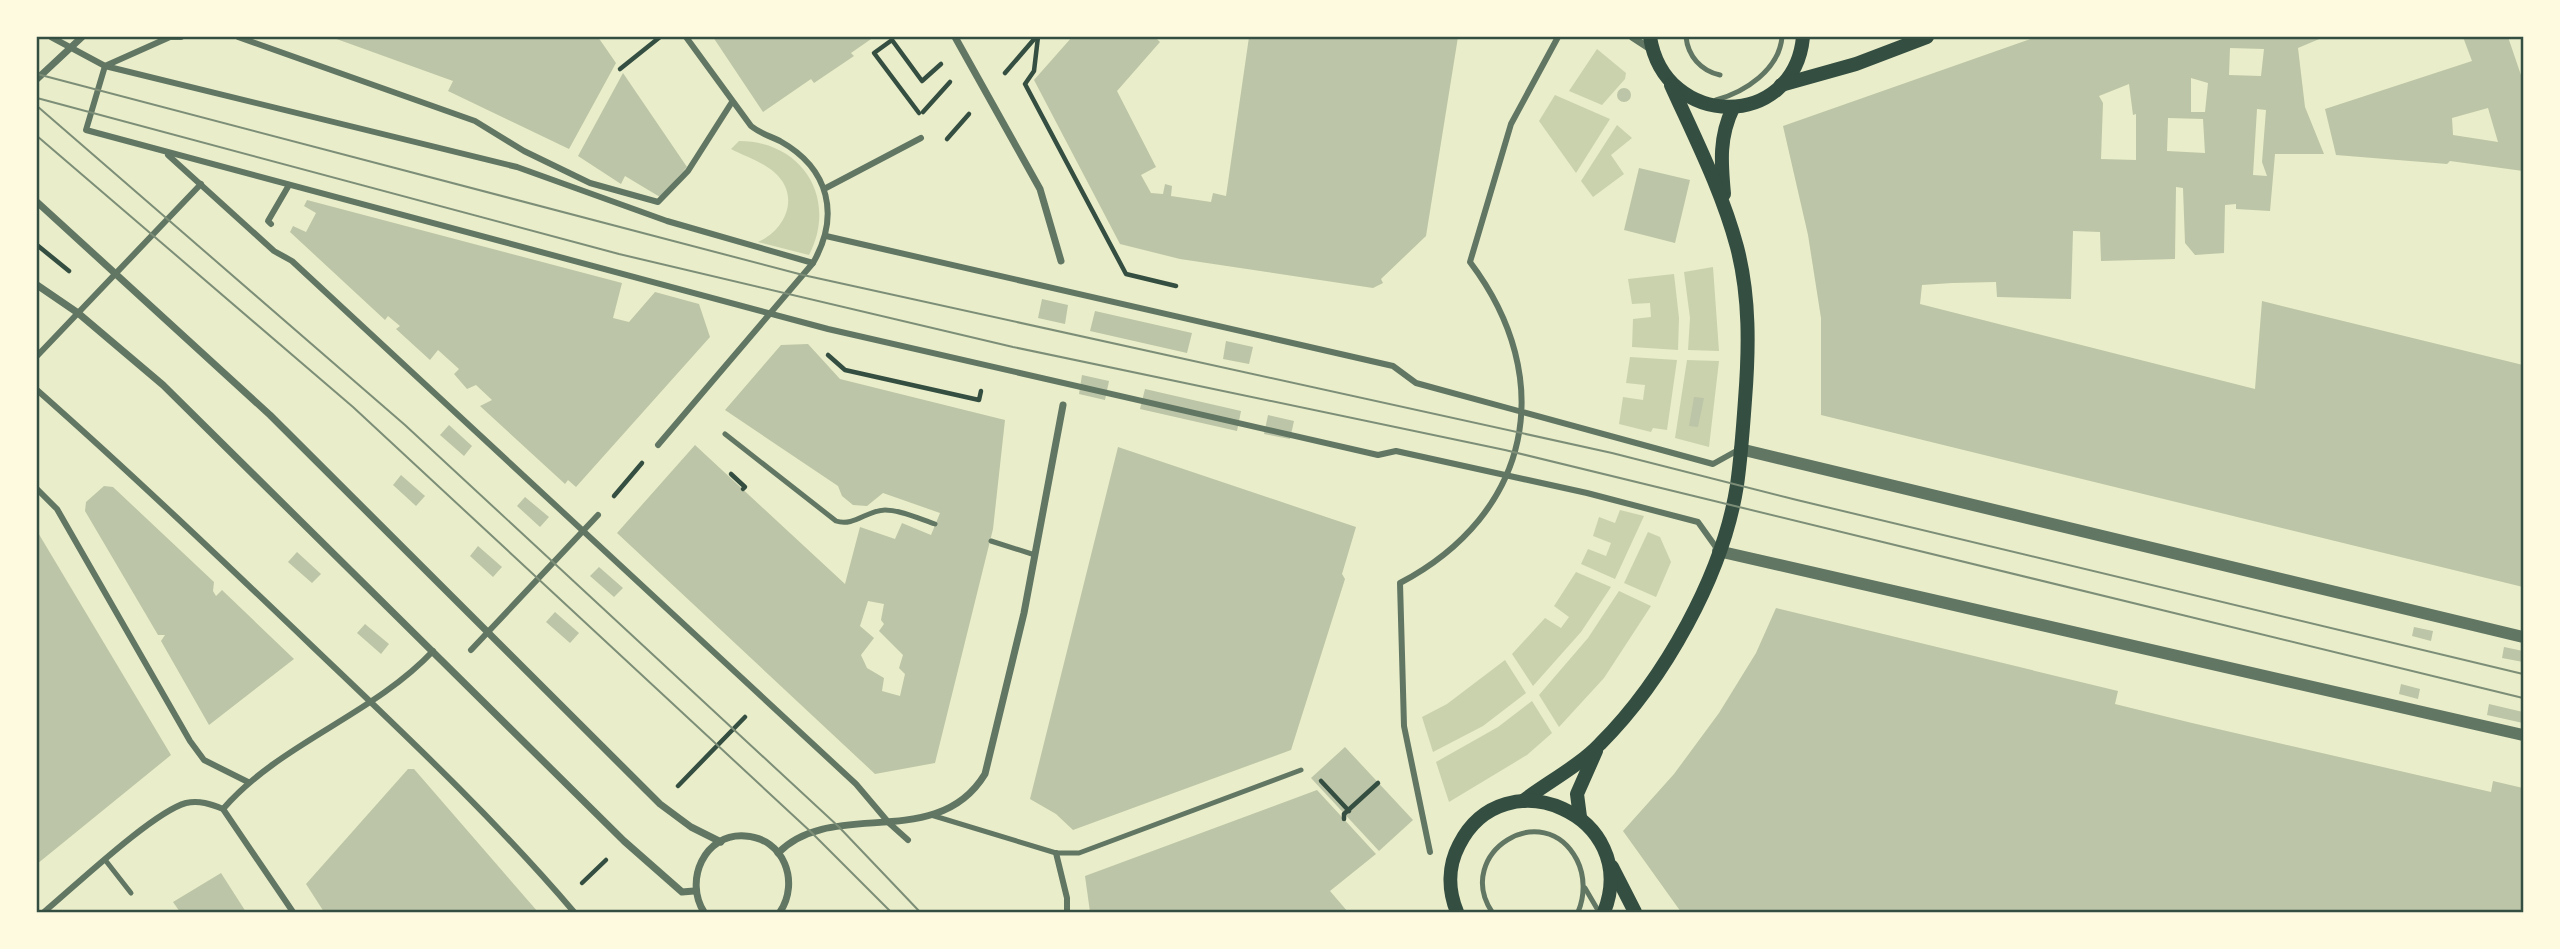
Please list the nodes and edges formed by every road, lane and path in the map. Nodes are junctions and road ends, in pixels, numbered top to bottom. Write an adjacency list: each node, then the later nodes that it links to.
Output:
1 (51, 37): 16 (street)
2 (82, 37): 16 (street)
3 (181, 37): 18 (street)
4 (237, 37): 26 (street)
5 (660, 37): 19 (path)
6 (686, 37): 26 (street)
7 (955, 37): 38 (street)
8 (1037, 37): 17 (path); 42 (path)
9 (1558, 37): 50 (street)
10 (1632, 37): 15 (street)
11 (1686, 37): 21 (lane)
12 (1782, 37): 27 (lane)
13 (1803, 37): 24 (main road)
14 (1927, 37): 24 (main road)
15 (1651, 43): 23 (main road)
16 (70, 48): 18 (street); 22 (street)
17 (1021, 55)
18 (105, 66): 30 (street); 39 (street)
19 (620, 69)
20 (934, 72): 25 (path)
21 (1720, 75)
22 (37, 79)
23 (1671, 85): 27 (main road); 35 (main road)
24 (1781, 85): 28 (main road)
25 (938, 95)
26 (732, 102): 33 (street)
27 (1703, 104): 28 (main road)
28 (1733, 107): 35 (main road)
29 (921, 138): 33 (street)
30 (167, 153): 31 (street); 32 (street)
31 (201, 184): 40 (street); 58 (street)
32 (289, 185): 36 (street); 44 (street)
33 (824, 188): 37 (street)
34 (37, 202): 40 (street)
35 (1725, 206): 53 (main road)
36 (271, 224)
37 (826, 236): 39 (street); 50 (street)
38 (1061, 261)
39 (813, 263): 44 (street)
40 (116, 273): 43 (street); 79 (street)
41 (37, 285): 43 (street)
42 (1180, 287)
43 (78, 313): 46 (street); 64 (street)
44 (769, 314): 52 (street); 54 (street)
45 (823, 347): 48 (path)
46 (37, 356)
47 (37, 390): 65 (street)
48 (981, 390)
49 (1063, 405): 61 (street)
50 (1521, 412): 53 (street); 54 (street)
51 (724, 434): 57 (lane)
52 (658, 445): 56 (path)
53 (1741, 449): 60 (main road); 62 (street)
54 (1507, 475): 60 (street); 80 (street)
55 (37, 489): 69 (street)
56 (598, 515): 58 (street)
57 (935, 524)
58 (584, 531): 63 (street); 77 (street)
59 (991, 541): 61 (lane)
60 (1718, 551): 66 (street); 67 (main road)
61 (1035, 555): 74 (street)
62 (2523, 638)
63 (471, 650)
64 (433, 651): 65 (street); 86 (street)
65 (370, 701): 69 (street); 91 (street)
66 (2523, 735)
67 (1598, 747): 71 (main road); 75 (main road)
68 (1299, 771): 73 (path); 82 (lane)
69 (248, 782): 72 (street)
70 (1378, 783): 73 (path)
71 (1524, 801): 75 (main road); 94 (main road)
72 (223, 809): 83 (street); 90 (street)
73 (1349, 811): 76 (path)
74 (930, 815): 77 (street); 82 (lane)
75 (1580, 817): 84 (main road)
76 (1344, 819)
77 (889, 823): 78 (street); 81 (street)
78 (908, 840)
79 (721, 842): 81 (street); 86 (street)
80 (1430, 852)
81 (778, 853): 88 (street)
82 (1056, 853): 93 (street)
83 (106, 861): 87 (lane); 89 (street)
84 (1609, 862): 97 (main road); 98 (main road)
85 (1583, 882): 95 (lane); 96 (lane); 97 (lane)
86 (694, 891): 92 (street)
87 (131, 893)
88 (785, 910)
89 (44, 912)
90 (293, 912)
91 (574, 912)
92 (704, 912)
93 (1067, 912)
94 (1457, 912)
95 (1492, 912)
96 (1578, 912)
97 (1601, 912)
98 (1635, 912)

